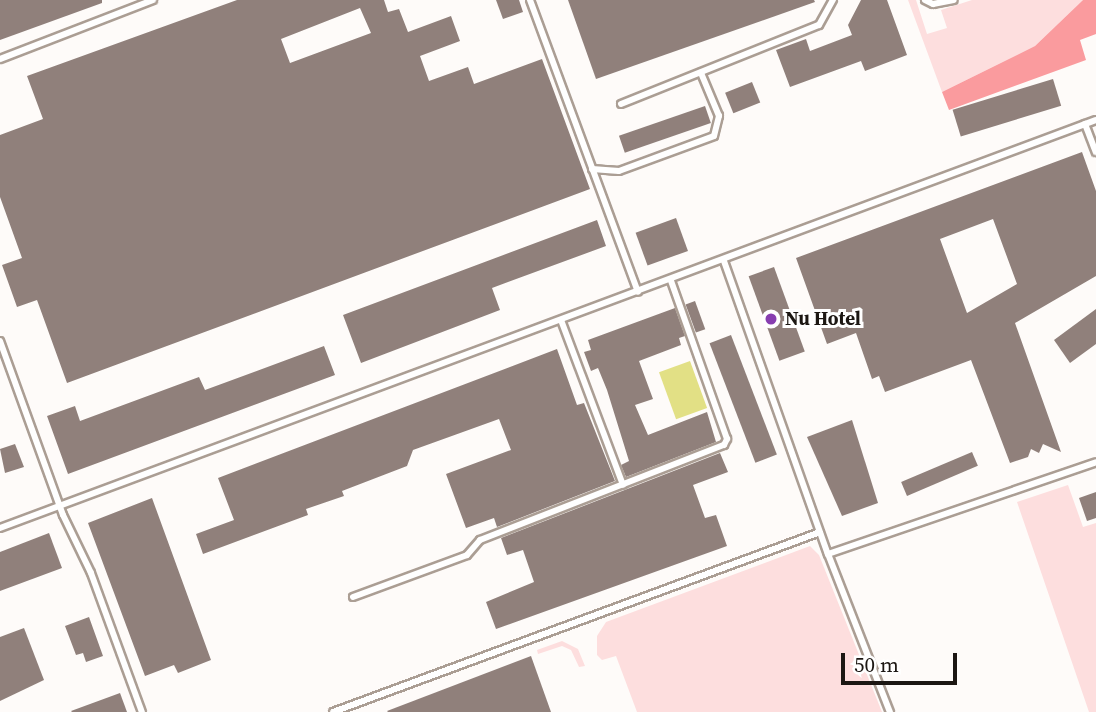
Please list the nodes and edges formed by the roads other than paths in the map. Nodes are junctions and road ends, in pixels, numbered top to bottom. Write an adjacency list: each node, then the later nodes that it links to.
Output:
1 (153, 0): 6 (lane)
2 (530, 0): 12 (lane)
3 (834, 0): 7 (lane)
4 (925, 0): 5 (lane)
5 (954, 0)
6 (0, 59)
7 (701, 73): 8 (lane); 12 (lane)
8 (621, 104)
9 (1096, 120): 10 (lane)
10 (1084, 124): 11 (lane); 13 (lane)
11 (1096, 152)
12 (592, 169): 15 (lane)
13 (724, 261): 14 (lane); 22 (lane)
14 (671, 281): 15 (lane); 19 (lane)
15 (638, 292): 16 (lane)
16 (561, 320): 19 (lane); 20 (lane)
17 (0, 341): 20 (lane)
18 (1096, 463): 23 (lane)
19 (622, 485): 24 (lane)
20 (60, 506): 21 (lane); 25 (lane)
21 (0, 528)
22 (820, 532): 23 (lane); 26 (lane)
23 (828, 554): 27 (lane)
24 (353, 597)
25 (142, 712)
26 (333, 712)
27 (890, 712)

